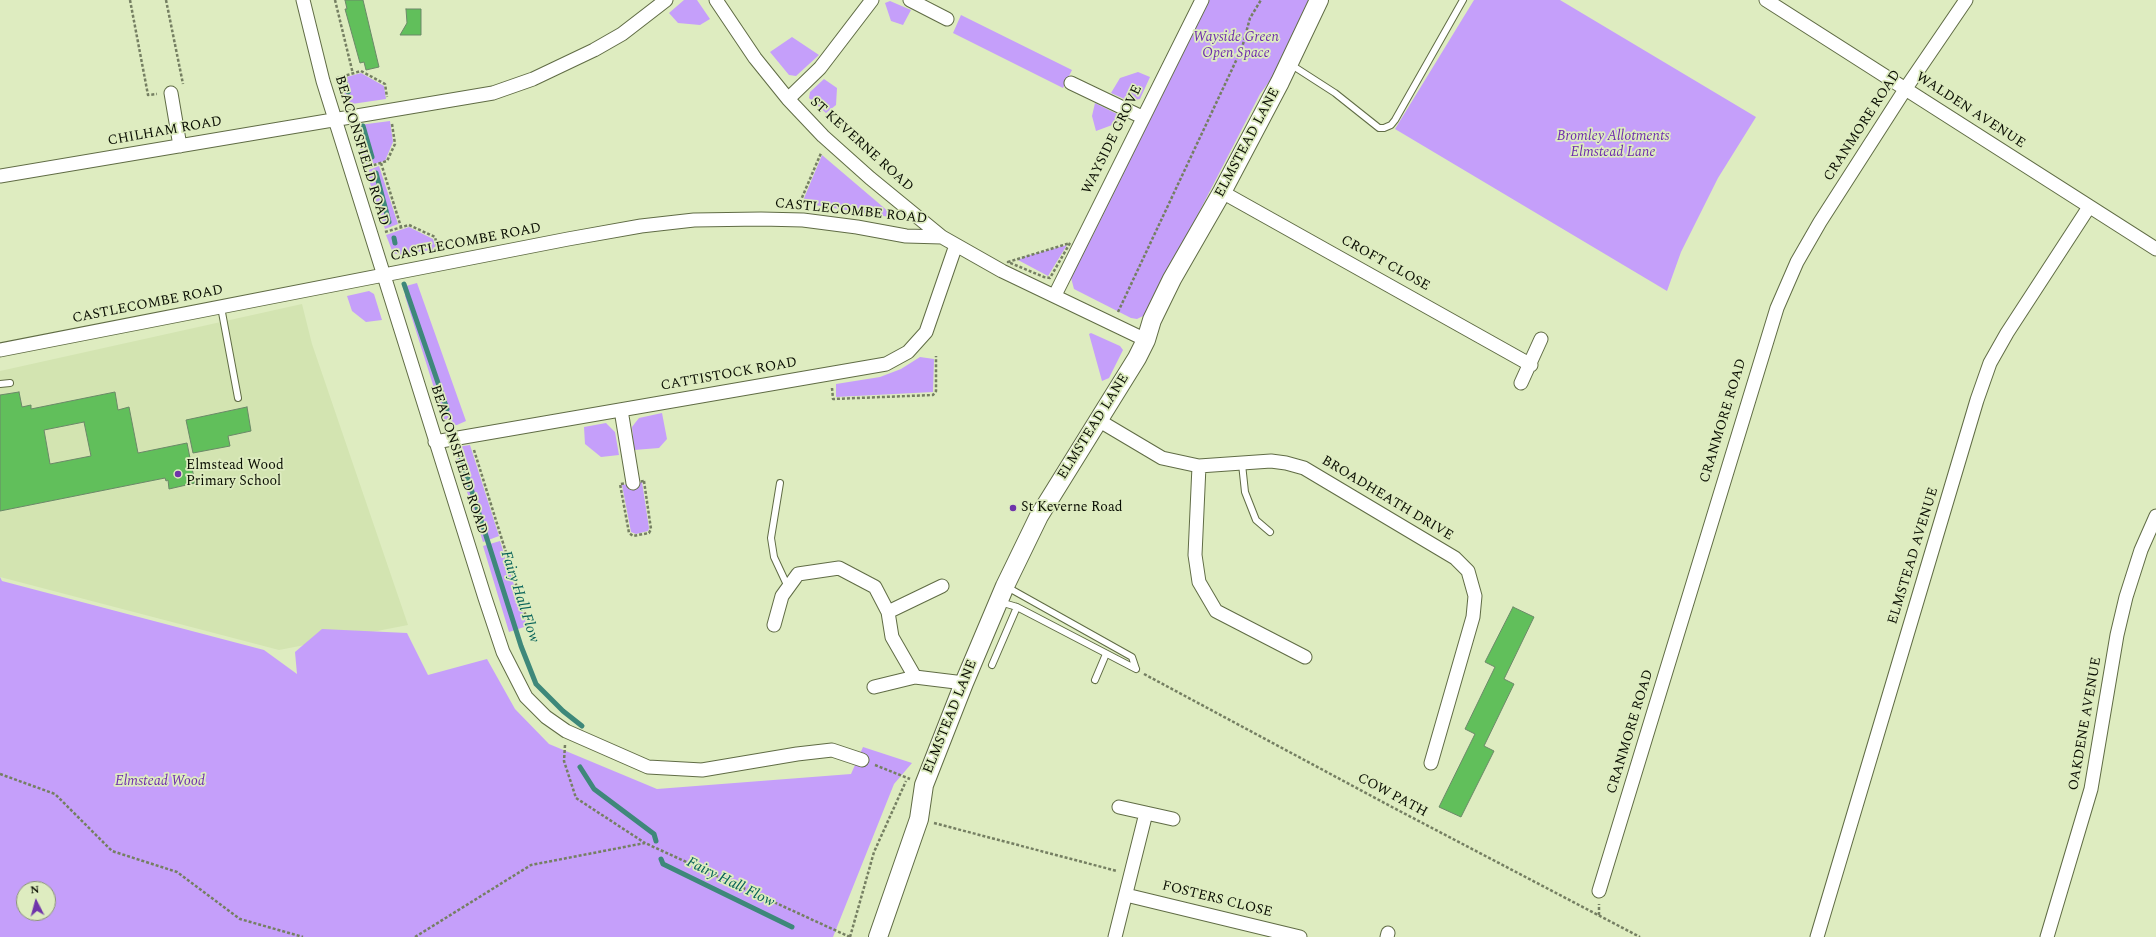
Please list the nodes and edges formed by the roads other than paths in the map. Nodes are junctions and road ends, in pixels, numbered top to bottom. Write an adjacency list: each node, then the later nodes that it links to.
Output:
1 (303, 0): 18 (street, BEACONSFIELD ROAD)
2 (666, 0): 18 (street, CHILHAM ROAD)
3 (716, 0): 16 (street, ST KEVERNE ROAD)
4 (872, 0): 16 (street)
5 (910, 0): 11 (street)
6 (1202, 0): 17 (street, WAYSIDE GROVE)
7 (1319, 0): 12 (street, ELMSTEAD LANE)
8 (1464, 0): 12 (lane)
9 (1766, 0): 14 (street, WALDEN AVENUE)
10 (1966, 0): 14 (street, CRANMORE ROAD)
11 (947, 19)
12 (1290, 63): 21 (street, ELMSTEAD LANE)
13 (1071, 83): 17 (street)
14 (1906, 88): 22 (street, WALDEN AVENUE); 64 (street, CRANMORE ROAD)
15 (171, 93): 19 (street)
16 (788, 99): 23 (street, ST KEVERNE ROAD)
17 (1142, 117): 27 (street, WAYSIDE GROVE)
18 (335, 120): 19 (street, CHILHAM ROAD); 26 (street, BEACONSFIELD ROAD)
19 (180, 146): 20 (street, CHILHAM ROAD)
20 (0, 176)
21 (1222, 192): 30 (street, ELMSTEAD LANE); 32 (street, CROFT CLOSE)
22 (2089, 207): 25 (street, WALDEN AVENUE); 69 (street, ELMSTEAD AVENUE)
23 (942, 237): 24 (street, ST KEVERNE ROAD); 26 (street, CASTLECOMBE ROAD)
24 (956, 245): 27 (street, ST KEVERNE ROAD); 37 (street, CATTISTOCK ROAD)
25 (2156, 249)
26 (383, 274): 28 (street, CASTLECOMBE ROAD); 39 (street, BEACONSFIELD ROAD)
27 (1055, 295): 30 (street, ST KEVERNE ROAD)
28 (221, 307): 31 (street, CASTLECOMBE ROAD); 36 (lane)
29 (1542, 339): 32 (street)
30 (1146, 340): 38 (street, ELMSTEAD LANE)
31 (0, 350)
32 (1531, 365): 34 (street)
33 (10, 383): 35 (lane)
34 (1521, 383)
35 (0, 384)
36 (238, 398)
37 (621, 410): 39 (street, CATTISTOCK ROAD); 42 (street)
38 (1098, 420): 41 (street, BROADHEATH DRIVE); 48 (street, ELMSTEAD LANE)
39 (435, 442): 59 (street, BEACONSFIELD ROAD)
40 (1242, 464): 41 (street, BROADHEATH DRIVE); 45 (lane); 60 (street, BROADHEATH DRIVE)
41 (1199, 466): 53 (street)
42 (633, 483)
43 (780, 483): 47 (lane)
44 (2156, 516): 70 (street, OAKDENE AVENUE)
45 (1270, 532)
46 (942, 586): 50 (street)
47 (788, 587): 50 (street); 51 (street)
48 (1002, 594): 49 (lane); 52 (lane); 57 (street, ELMSTEAD LANE)
49 (1017, 607): 52 (lane); 54 (lane)
50 (888, 612): 55 (street)
51 (774, 625)
52 (1106, 654): 56 (lane)
53 (1305, 657)
54 (992, 665)
55 (915, 677): 57 (street); 58 (street)
56 (1095, 680)
57 (964, 683): 66 (street, ELMSTEAD LANE)
58 (874, 687)
59 (862, 760)
60 (1431, 763)
61 (1119, 807): 62 (street)
62 (1146, 813): 63 (street); 65 (street)
63 (1173, 819)
64 (1599, 891)
65 (1126, 895): 67 (street); 68 (street, FOSTERS CLOSE)
66 (878, 937)
67 (1115, 937)
68 (1300, 937)
69 (1817, 937)
70 (2047, 937)

